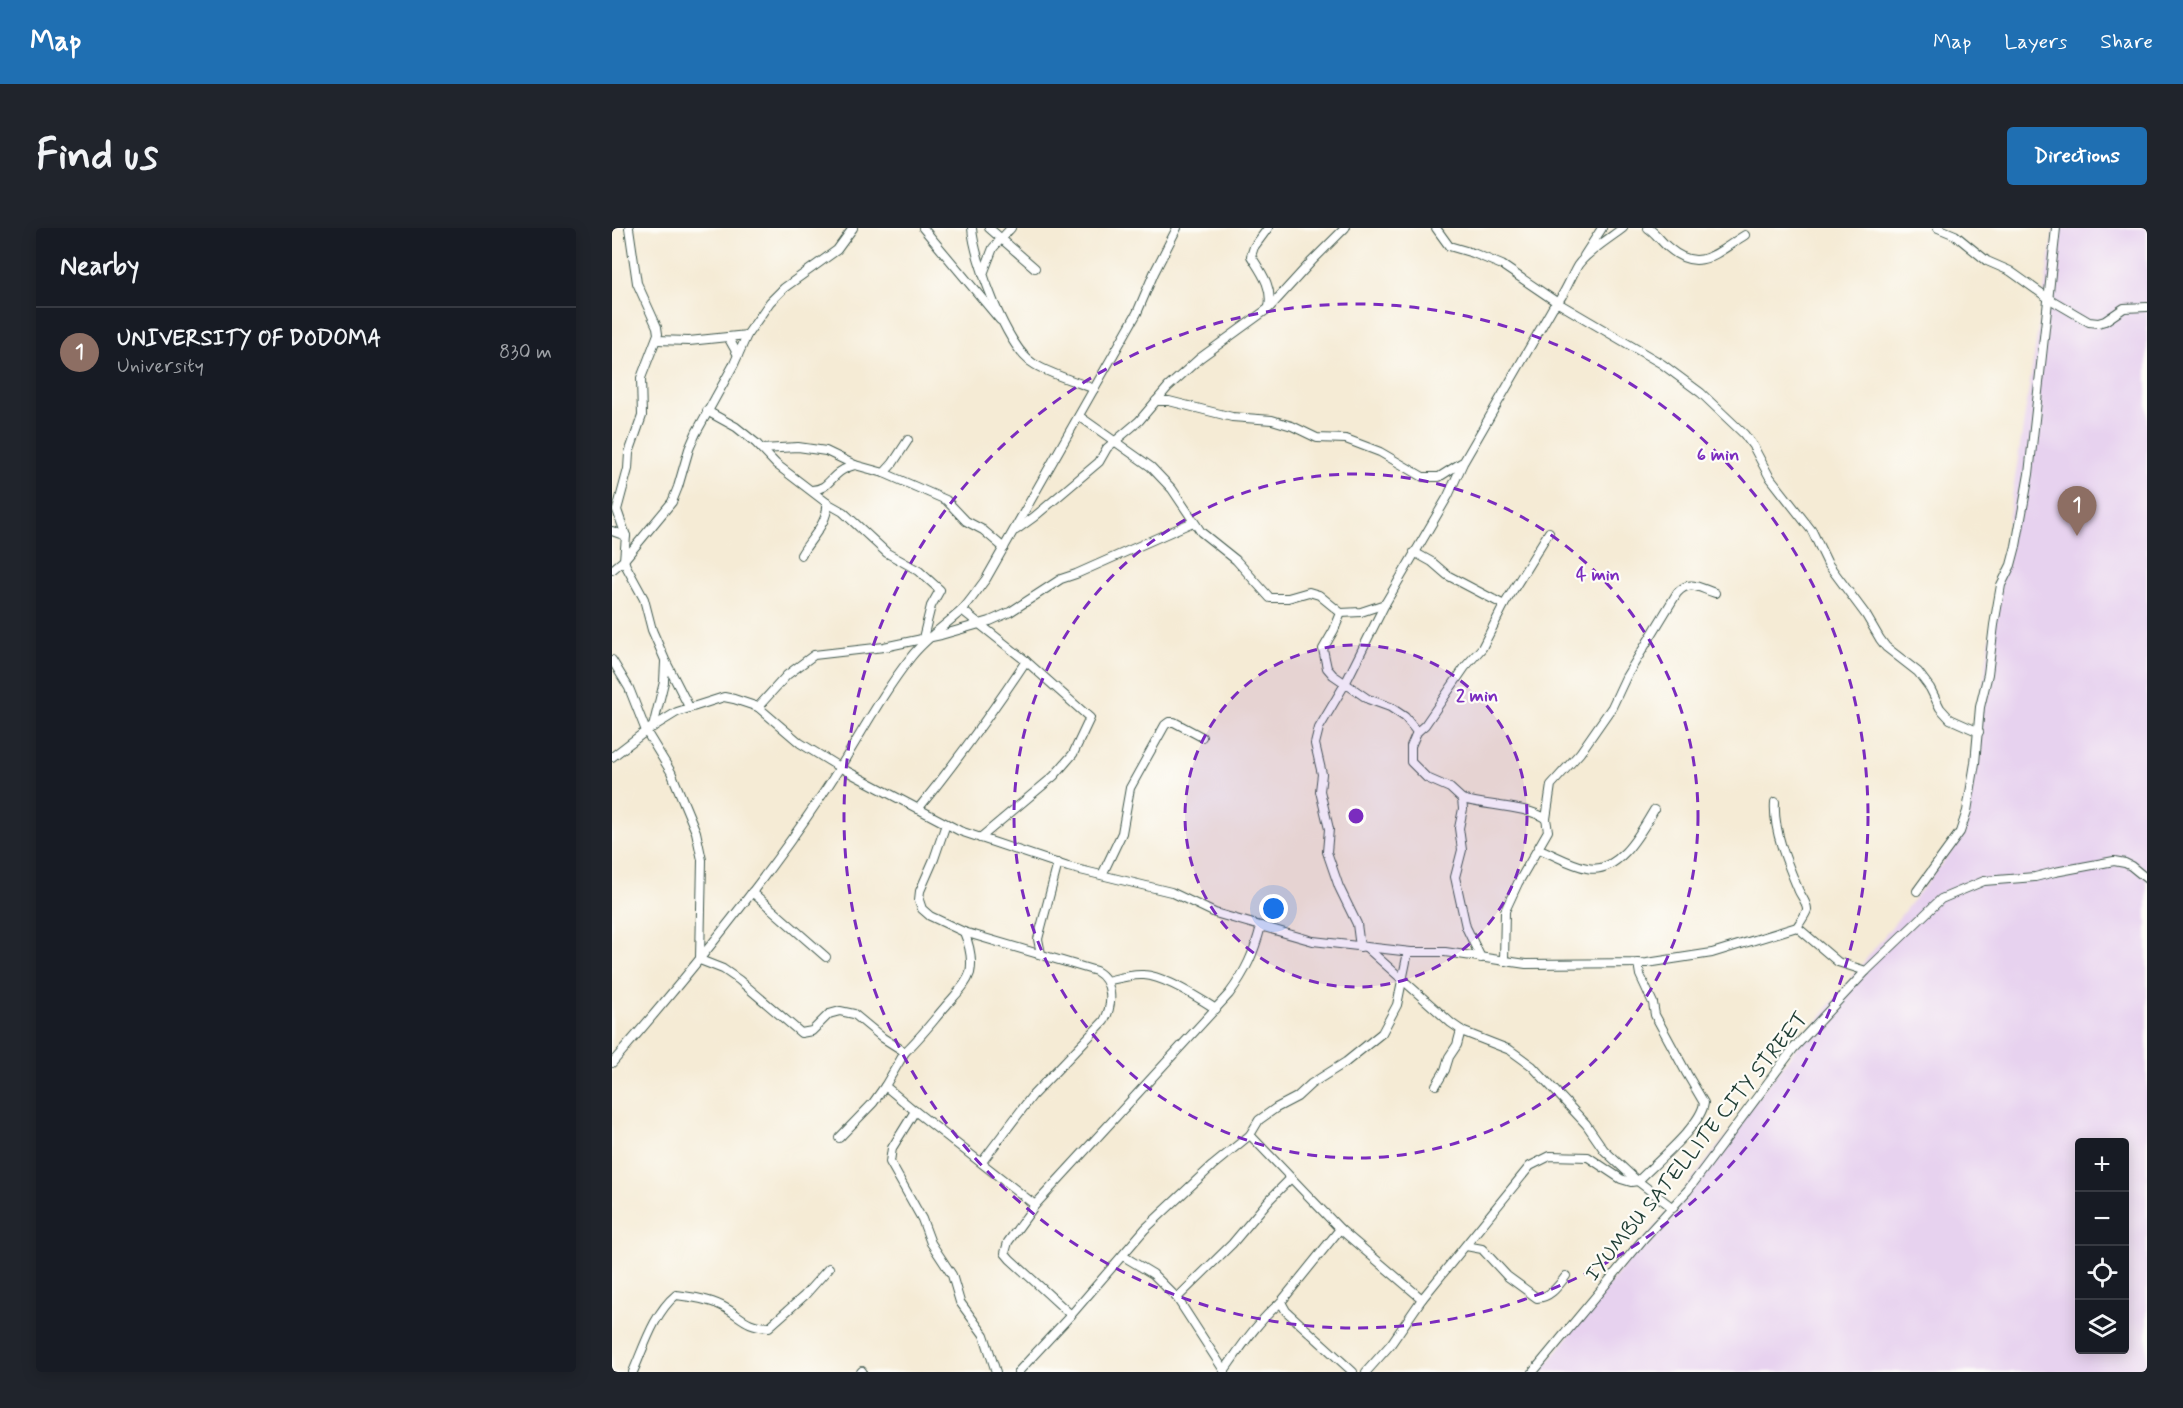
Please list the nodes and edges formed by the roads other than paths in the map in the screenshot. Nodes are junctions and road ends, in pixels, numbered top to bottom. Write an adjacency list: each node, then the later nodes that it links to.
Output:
1 (629, 228): 28 (street)
2 (854, 228): 26 (street)
3 (923, 228): 25 (street)
4 (972, 228): 20 (street)
5 (989, 228): 17 (street)
6 (1011, 228): 17 (street)
7 (1177, 228): 30 (street)
8 (1268, 228): 24 (street)
9 (1345, 228): 24 (street)
10 (1436, 228): 22 (street)
11 (1602, 228): 18 (street)
12 (1623, 228): 18 (street)
13 (1648, 228): 16 (street)
14 (1938, 228): 21 (street)
15 (2056, 228): 21 (street)
16 (1745, 235)
17 (1001, 238): 19 (street); 20 (street)
18 (1580, 263): 22 (street)
19 (1035, 268)
20 (983, 274): 25 (street)
21 (2048, 298): 23 (street); 67 (street)
22 (1558, 303): 37 (street); 67 (street)
23 (2147, 307)
24 (1269, 308): 31 (street)
25 (1008, 330): 30 (street)
26 (747, 335): 27 (street); 29 (street)
27 (728, 337): 28 (street); 29 (street)
28 (657, 340): 46 (street)
29 (738, 355): 32 (street)
30 (1094, 389): 33 (street)
31 (1156, 401): 35 (street); 37 (street)
32 (708, 411): 36 (street); 50 (street)
33 (1079, 416): 35 (street); 44 (street)
34 (908, 440): 39 (street)
35 (1115, 442): 42 (street); 44 (street)
36 (762, 449): 38 (street); 40 (street)
37 (1463, 462): 48 (street)
38 (855, 465): 39 (street); 40 (street)
39 (884, 473): 47 (street)
40 (812, 490): 41 (street)
41 (827, 503): 49 (street); 58 (street)
42 (1193, 522): 56 (street); 57 (street)
43 (612, 531): 46 (street)
44 (1012, 532): 47 (street)
45 (1550, 532): 54 (street)
46 (626, 536): 50 (street)
47 (1004, 548): 55 (street)
48 (1414, 552): 53 (street); 54 (street)
49 (801, 555)
50 (624, 560): 51 (street); 60 (street)
51 (612, 570)
52 (1715, 593): 75 (street)
53 (1384, 604): 56 (street); 62 (street)
54 (1504, 605): 66 (street)
55 (962, 610): 57 (street); 58 (street)
56 (1341, 613): 62 (street)
57 (980, 624): 58 (street); 61 (street)
58 (926, 638): 64 (street); 70 (street)
59 (612, 660): 65 (street)
60 (665, 660): 63 (street); 65 (street)
61 (1026, 661): 73 (street); 77 (street)
62 (1345, 684): 66 (street); 87 (street)
63 (689, 707): 64 (street); 65 (street)
64 (758, 707): 70 (street)
65 (650, 729): 69 (street); 92 (street)
66 (1417, 732): 71 (street)
67 (1979, 732): 82 (street)
68 (1202, 737): 80 (street)
69 (612, 757)
70 (839, 767): 73 (street); 83 (street)
71 (1462, 799): 75 (street); 91 (street)
72 (1775, 802): 85 (street)
73 (918, 809): 76 (street)
74 (1654, 810): 78 (street)
75 (1546, 819): 78 (street)
76 (946, 824): 77 (street); 86 (street)
77 (980, 838): 79 (street)
78 (1539, 849): 93 (street)
79 (1058, 863): 80 (street); 89 (street)
80 (1102, 875): 84 (street)
81 (2147, 879): 95 (street, IYUMBU SATELLITE CITY STREET)
82 (1917, 891)
83 (752, 892): 90 (street); 92 (street)
84 (1261, 926): 87 (street); 98 (street)
85 (1797, 927): 94 (street); 95 (street)
86 (964, 932): 89 (street); 100 (street)
87 (1363, 947): 88 (street); 97 (street)
88 (1408, 952): 91 (street); 97 (street)
89 (1041, 954): 96 (street)
90 (826, 957)
91 (1480, 957): 93 (street)
92 (700, 960): 100 (street); 101 (street)
93 (1504, 961): 94 (street)
94 (1638, 963): 109 (street)
95 (1866, 971): 111 (street, IYUMBU SATELLITE CITY STREET)
96 (1107, 981): 98 (street); 107 (street)
97 (1403, 981): 99 (street); 105 (street)
98 (1216, 1009): 110 (street)
99 (1461, 1030): 102 (street); 109 (street)
100 (905, 1052): 103 (street)
101 (612, 1062)
102 (1436, 1085)
103 (885, 1086): 104 (street); 106 (street)
104 (915, 1112): 107 (street); 123 (street)
105 (1250, 1135): 108 (street); 114 (street)
106 (839, 1138)
107 (982, 1162): 110 (street)
108 (1291, 1178): 112 (street); 117 (street)
109 (1638, 1181): 111 (street); 113 (street)
110 (1035, 1205): 120 (street)
111 (1673, 1208): 127 (street, IYUMBU SATELLITE CITY STREET)
112 (1340, 1229): 118 (street); 119 (street)
113 (1466, 1246): 116 (street); 118 (street)
114 (1123, 1256): 117 (street); 120 (street)
115 (829, 1268): 122 (street)
116 (1566, 1276)
117 (1177, 1298): 121 (street)
118 (1422, 1299): 126 (street)
119 (1281, 1302): 121 (street); 125 (street)
120 (1071, 1315): 124 (street)
121 (1225, 1371)
122 (633, 1372)
123 (996, 1372)
124 (1018, 1372)
125 (1353, 1372)
126 (1366, 1372)
127 (1533, 1372)

